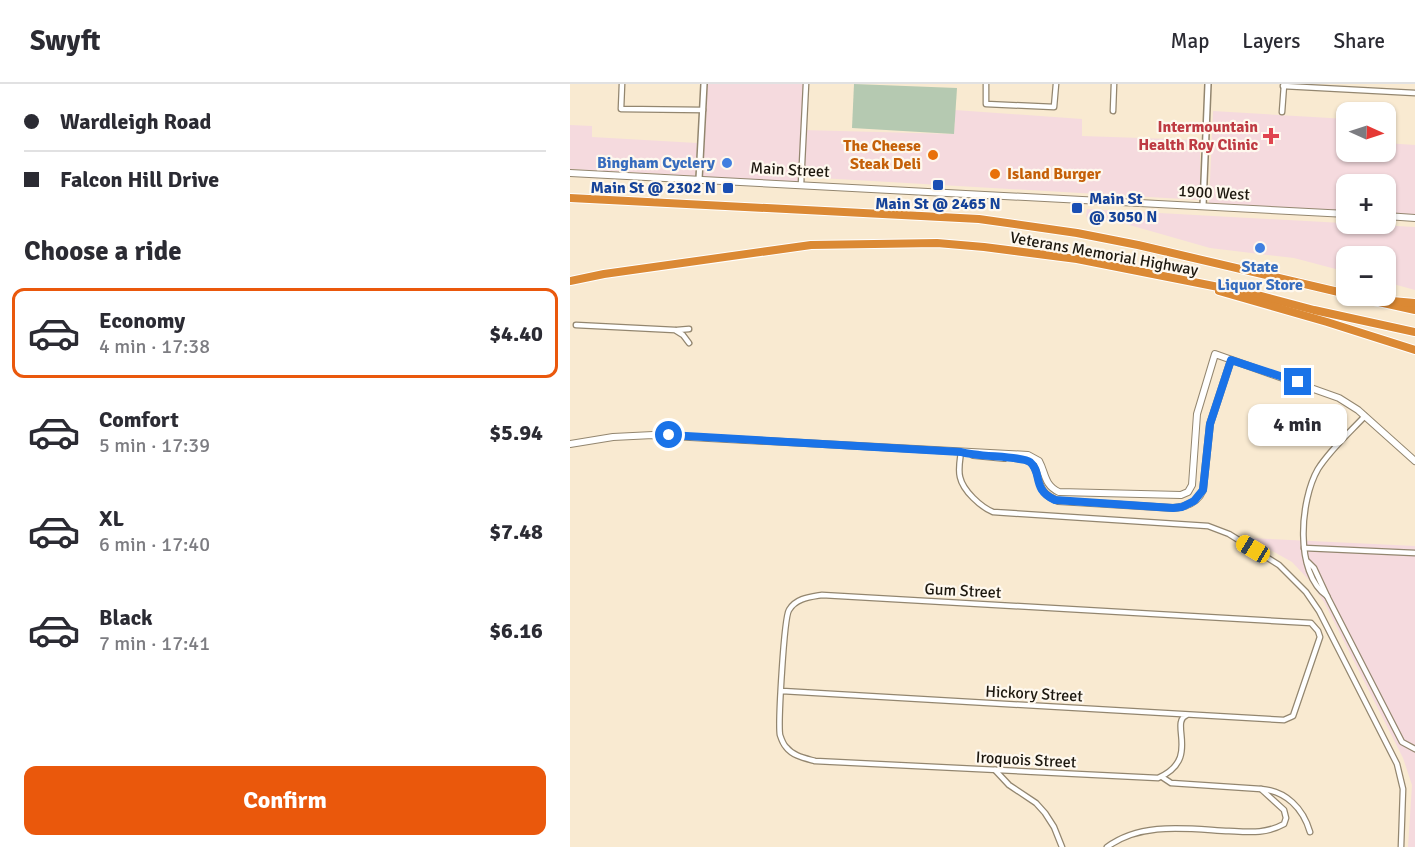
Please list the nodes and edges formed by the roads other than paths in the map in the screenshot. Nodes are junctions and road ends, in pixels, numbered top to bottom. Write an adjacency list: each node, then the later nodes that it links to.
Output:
1 (622, 84): 13 (street)
2 (704, 84): 13 (street)
3 (806, 84): 18 (street)
4 (986, 84): 5 (street)
5 (1056, 84)
6 (1114, 84): 14 (street)
7 (1208, 84): 21 (street)
8 (1396, 84): 11 (street)
9 (1284, 85): 10 (street); 15 (street)
10 (1339, 87): 11 (street)
11 (1395, 92): 12 (street)
12 (1415, 93)
13 (703, 110): 17 (street)
14 (1113, 111)
15 (1282, 112)
16 (570, 173): 17 (main road, Main Street)
17 (699, 179): 18 (main road, Main Street)
18 (801, 184): 20 (main road, Main Street)
19 (570, 198): 27 (highway, Veterans Memorial Highway)
20 (1080, 200): 21 (main road, 1900 West)
21 (1203, 206): 22 (main road, 1900 West)
22 (1336, 213)
23 (1396, 217): 24 (main road)
24 (1415, 218)
25 (570, 281): 26 (highway, Veterans Memorial Highway)
26 (1194, 284): 35 (highway, Veterans Memorial Highway); 37 (highway)
27 (1336, 291)
28 (1396, 301): 29 (highway)
29 (1415, 303)
30 (1396, 306): 31 (highway)
31 (1415, 310)
32 (576, 325): 34 (street)
33 (689, 329): 34 (street)
34 (675, 330): 36 (street)
35 (1415, 332)
36 (689, 343)
37 (1415, 351)
38 (1231, 360): 39 (main road); 41 (main road); 41 (main road)
39 (1365, 416): 42 (main road); 43 (street)
40 (570, 444): 41 (main road)
41 (961, 452): 56 (street)
42 (1415, 461)
43 (1304, 548): 44 (street); 48 (street)
44 (1415, 553)
45 (782, 691): 46 (street, Hickory Street); 47 (street, Gum Street); 49 (street, Gum Street)
46 (1187, 715): 47 (street, Hickory Street); 51 (street)
47 (1284, 720)
48 (1415, 749)
49 (815, 761): 50 (street, Iroquois Street)
50 (995, 770): 51 (street, Iroquois Street); 54 (street)
51 (1162, 777): 52 (street, Iroquois Street)
52 (1261, 789): 53 (street, Iroquois Street); 55 (street)
53 (1310, 832)
54 (1062, 847)
55 (1107, 847)
56 (1401, 847)

